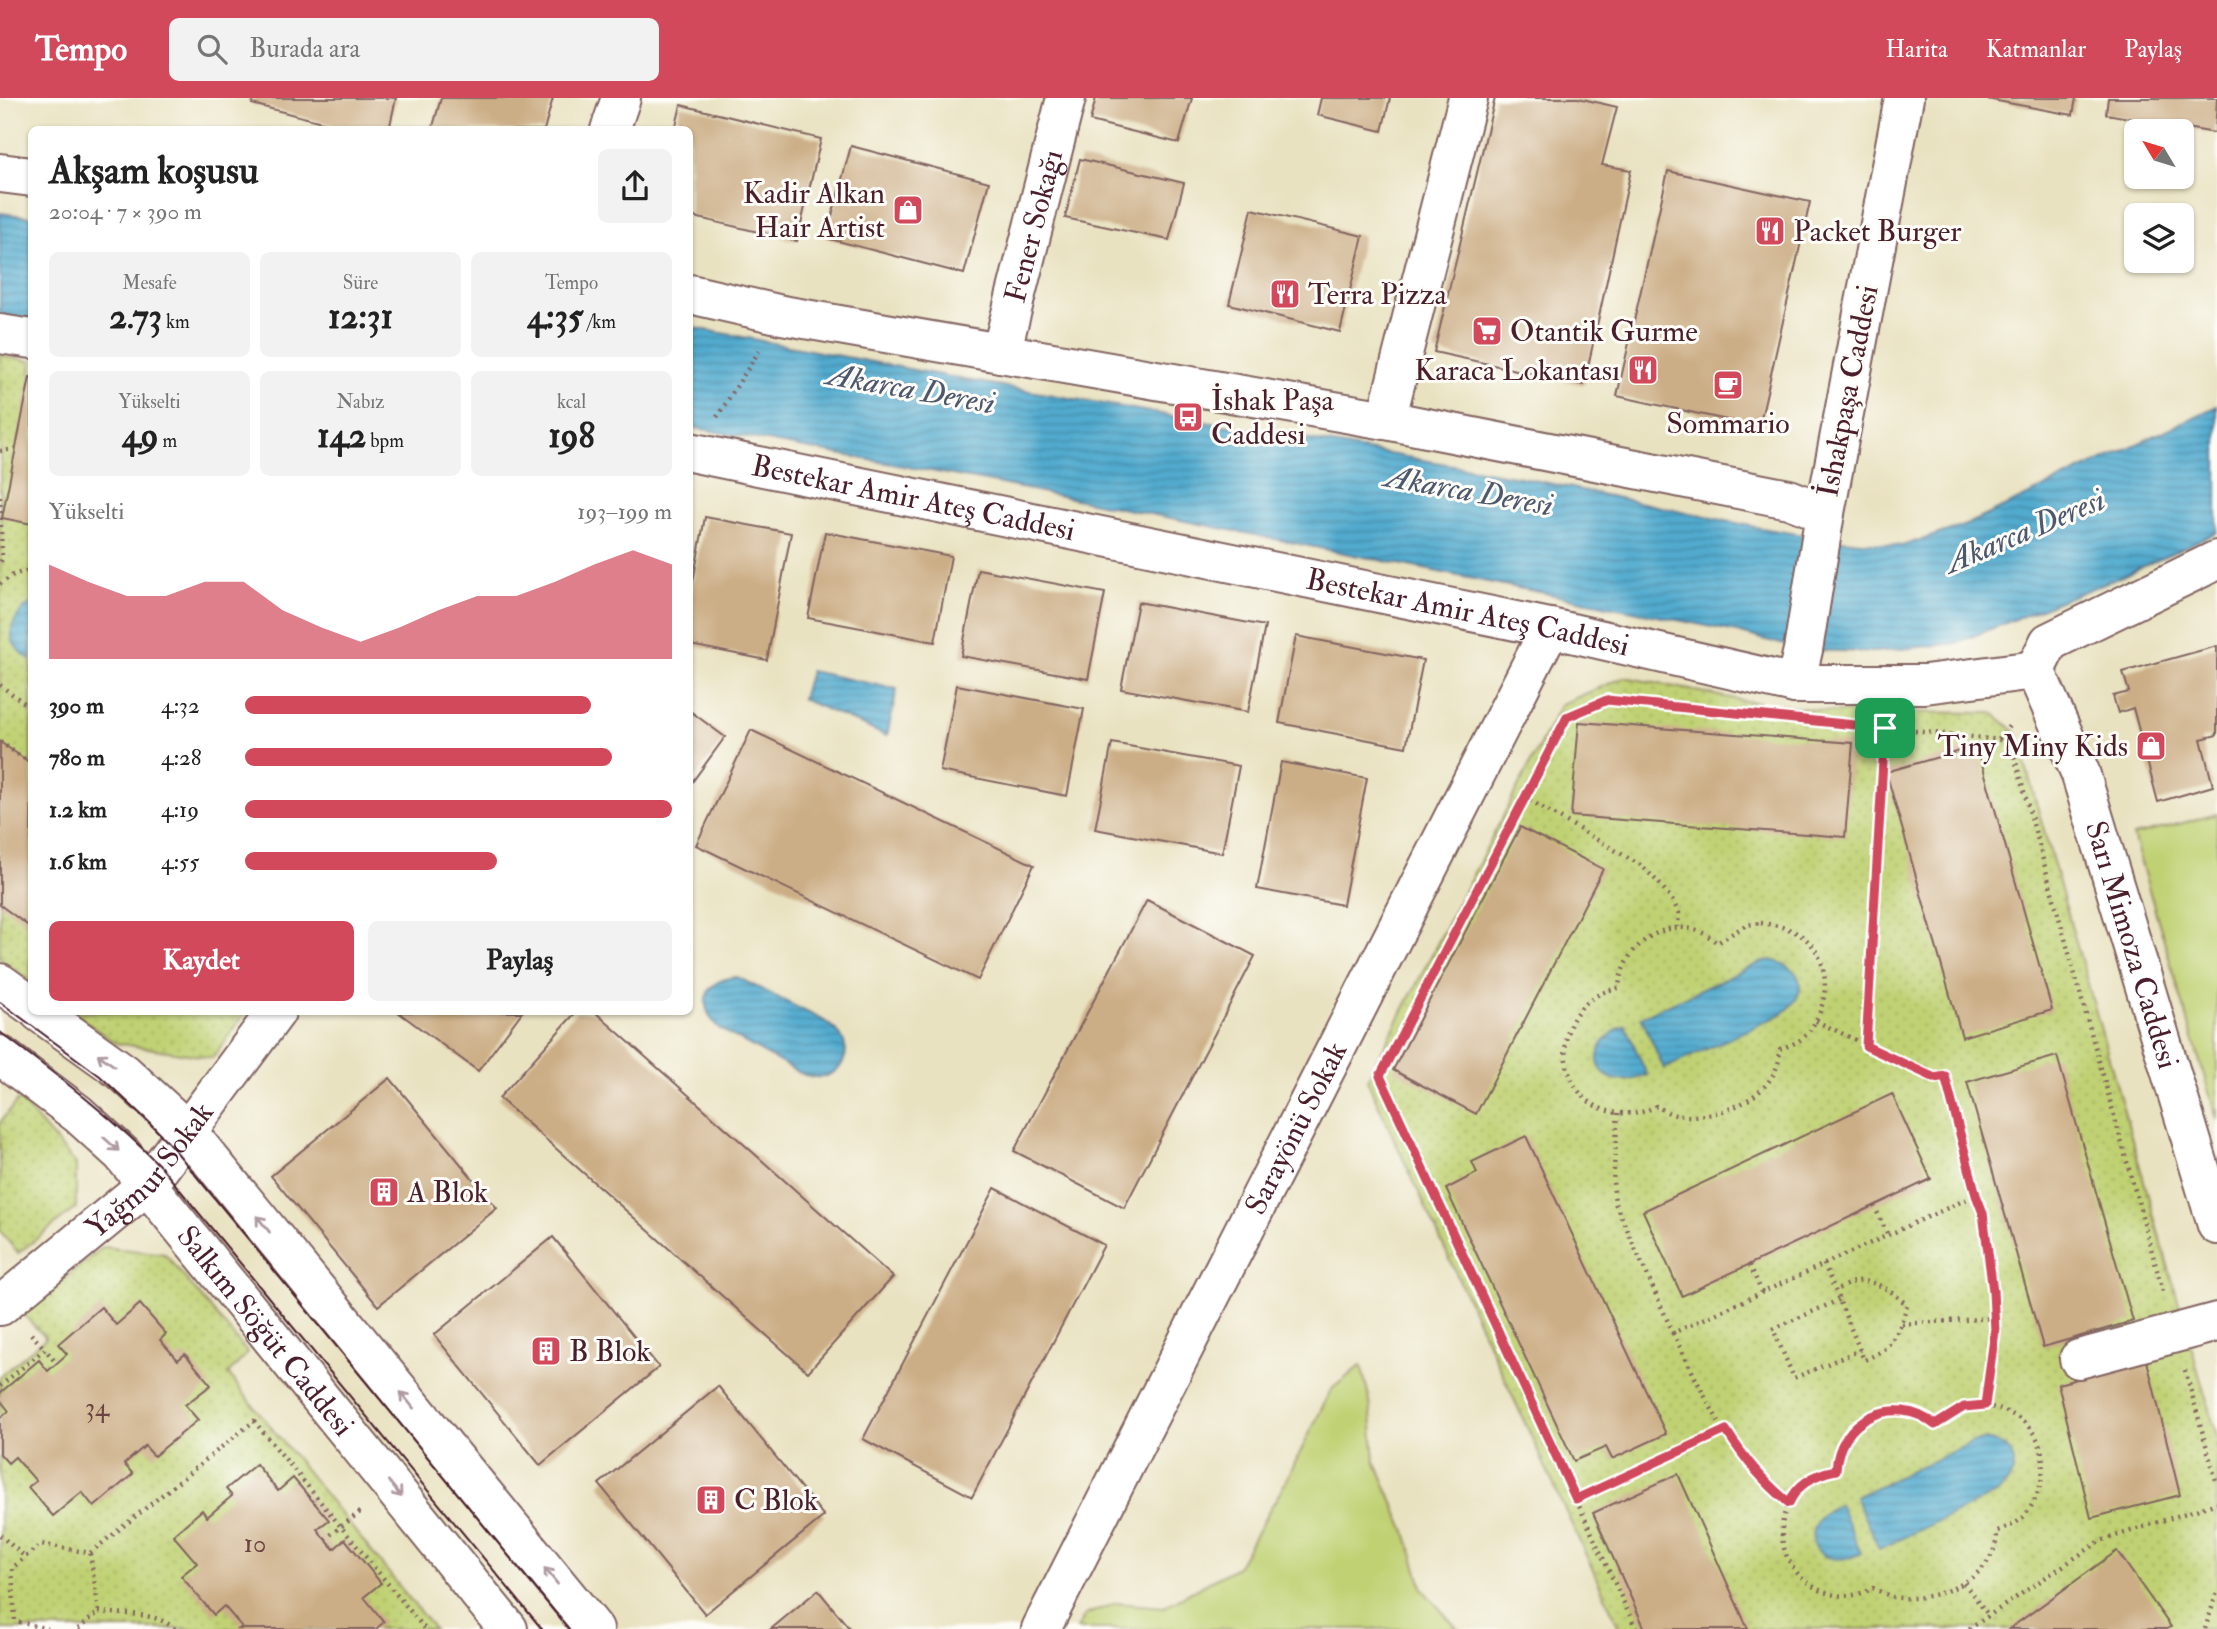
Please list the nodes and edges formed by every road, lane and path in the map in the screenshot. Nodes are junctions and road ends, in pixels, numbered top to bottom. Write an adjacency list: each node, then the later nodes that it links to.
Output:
1 (621, 98): 5 (main road)
2 (1066, 98): 12 (main road, Fener Sokağı)
3 (1468, 98): 13 (main road)
4 (1904, 98): 19 (main road, İshakpaşa Caddesi)
5 (611, 126)
6 (0, 173): 7 (main road)
7 (28, 176)
8 (693, 295): 9 (main road)
9 (782, 315): 12 (main road); 15 (path)
10 (0, 334): 11 (main road)
11 (28, 338)
12 (1001, 354): 13 (main road)
13 (1386, 420): 19 (main road)
14 (16, 449): 16 (path)
15 (693, 451)
16 (0, 452)
17 (693, 454): 24 (main road, Bestekar Amir Ateş Caddesi)
18 (0, 497): 21 (path)
19 (1823, 525): 25 (main road, İshakpaşa Caddesi)
20 (2217, 561): 26 (main road)
21 (0, 562)
22 (28, 570): 23 (path)
23 (1, 580)
24 (1550, 628): 25 (main road, Bestekar Amir Ateş Caddesi); 86 (main road, Sarayönü Sokak)
25 (1799, 667): 26 (main road, Bestekar Amir Ateş Caddesi)
26 (2035, 670): 50 (main road, Sarı Mimoza Caddesi)
27 (0, 685): 28 (path)
28 (28, 706)
29 (1718, 711): 36 (path)
30 (2009, 726): 33 (path)
31 (1871, 727): 32 (path)
32 (1885, 728): 33 (path); 43 (path)
33 (1998, 739): 62 (path)
34 (0, 742): 35 (path)
35 (28, 761)
36 (1524, 797): 37 (path); 70 (path)
37 (1678, 928): 42 (path); 45 (path)
38 (0, 983): 39 (main road)
39 (28, 1003)
40 (43, 1015): 46 (main road, one-way to 40)
41 (274, 1015): 46 (main road, Yağmur Sokak)
42 (1816, 1021): 43 (path); 45 (path)
43 (1866, 1046): 48 (path)
44 (0, 1055): 47 (main road, Salkım Söğüt Caddesi, one-way to 47)
45 (1618, 1113): 61 (path)
46 (186, 1130): 47 (main road, Yağmur Sokak); 85 (main road, one-way to 46)
47 (148, 1184): 57 (main road, Yağmur Sokak); 84 (main road, Salkım Söğüt Caddesi, one-way to 84)
48 (1976, 1195): 51 (path); 58 (path)
49 (1874, 1206): 51 (path)
50 (2217, 1225)
51 (1888, 1235): 52 (path)
52 (1824, 1264): 54 (path); 55 (path)
53 (1750, 1265): 55 (path)
54 (1835, 1290): 56 (path); 60 (path)
55 (1762, 1293): 61 (path)
56 (1839, 1300): 63 (path); 63 (path)
57 (0, 1306)
58 (1994, 1318): 60 (path); 67 (path)
59 (2217, 1322): 62 (main road)
60 (1902, 1324): 63 (path)
61 (1673, 1333): 68 (path)
62 (2175, 1333): 64 (main road); 69 (path)
63 (1860, 1350)
64 (2079, 1359)
65 (57, 1363): 66 (path)
66 (0, 1386)
67 (1985, 1405): 71 (path); 76 (path)
68 (1726, 1430): 70 (path); 71 (path)
69 (2217, 1484)
70 (1576, 1499): 87 (path)
71 (1789, 1503): 76 (path)
72 (2217, 1503): 79 (path)
73 (0, 1535): 75 (path)
74 (90, 1553): 75 (path); 78 (path); 83 (path)
75 (25, 1557): 80 (path)
76 (1964, 1583): 79 (path)
77 (2217, 1592): 89 (path)
78 (99, 1612): 81 (path); 82 (path)
79 (1989, 1616): 88 (path)
80 (48, 1629)
81 (78, 1629)
82 (175, 1629)
83 (425, 1629)
84 (508, 1629)
85 (594, 1629)
86 (1041, 1629)
87 (1636, 1629)
88 (1969, 1629)
89 (2206, 1629)

